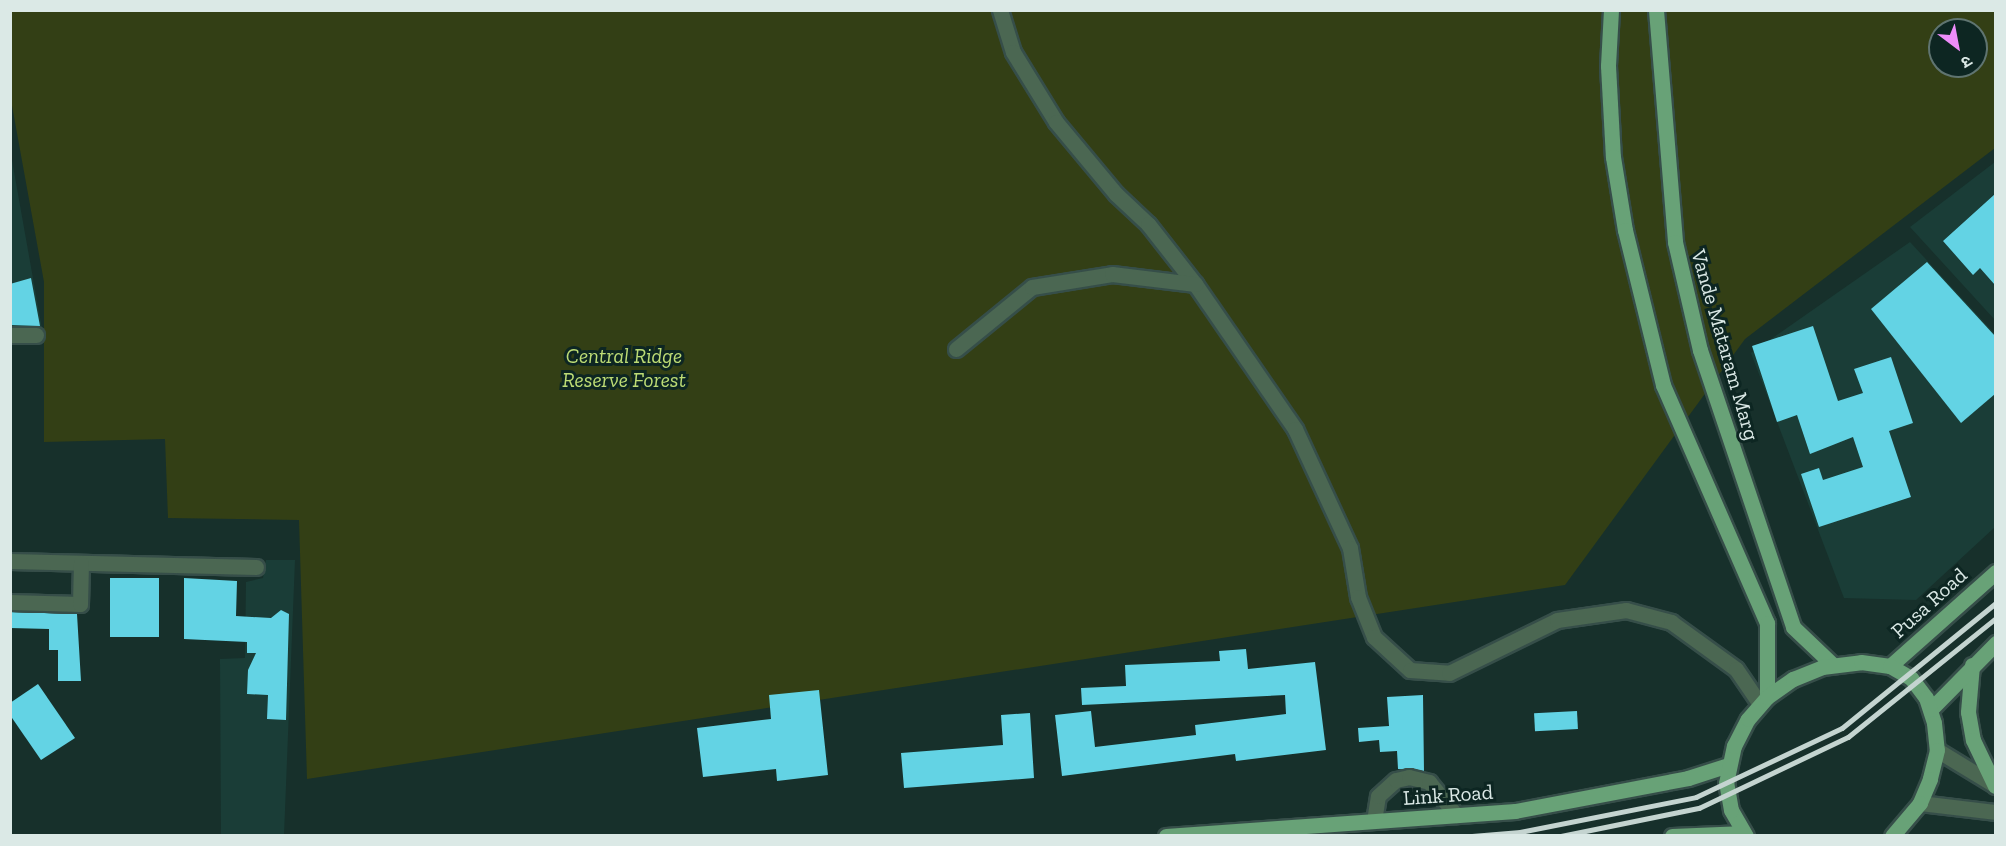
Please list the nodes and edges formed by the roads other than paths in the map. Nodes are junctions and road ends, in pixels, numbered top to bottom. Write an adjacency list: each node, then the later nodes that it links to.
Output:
1 (1000, 10): 4 (street)
2 (1611, 10): 17 (main road)
3 (1656, 10): 14 (main road, Vande Mataram Marg)
4 (1195, 284): 7 (street); 17 (street)
5 (10, 335): 6 (street)
6 (36, 335)
7 (956, 349)
8 (10, 561): 9 (street)
9 (81, 563): 10 (street); 12 (street)
10 (256, 567)
11 (1995, 572): 16 (main road, Pusa Road)
12 (10, 602)
13 (1995, 643): 15 (main road)
14 (1833, 665): 16 (main road); 17 (main road)
15 (1972, 665): 18 (main road); 21 (main road)
16 (1890, 666): 18 (main road)
17 (1764, 700): 20 (main road)
18 (1931, 709): 19 (main road)
19 (1937, 750): 21 (street); 22 (main road)
20 (1728, 765): 24 (main road, Link Road); 26 (main road)
21 (1995, 786)
22 (1920, 803): 23 (street); 29 (main road)
23 (1991, 811)
24 (1456, 815): 25 (main road, Link Road); 25 (street)
25 (1374, 821): 27 (main road, Link Road)
26 (1745, 834): 28 (main road)
27 (1166, 836)
28 (1672, 836)
29 (1892, 836)

